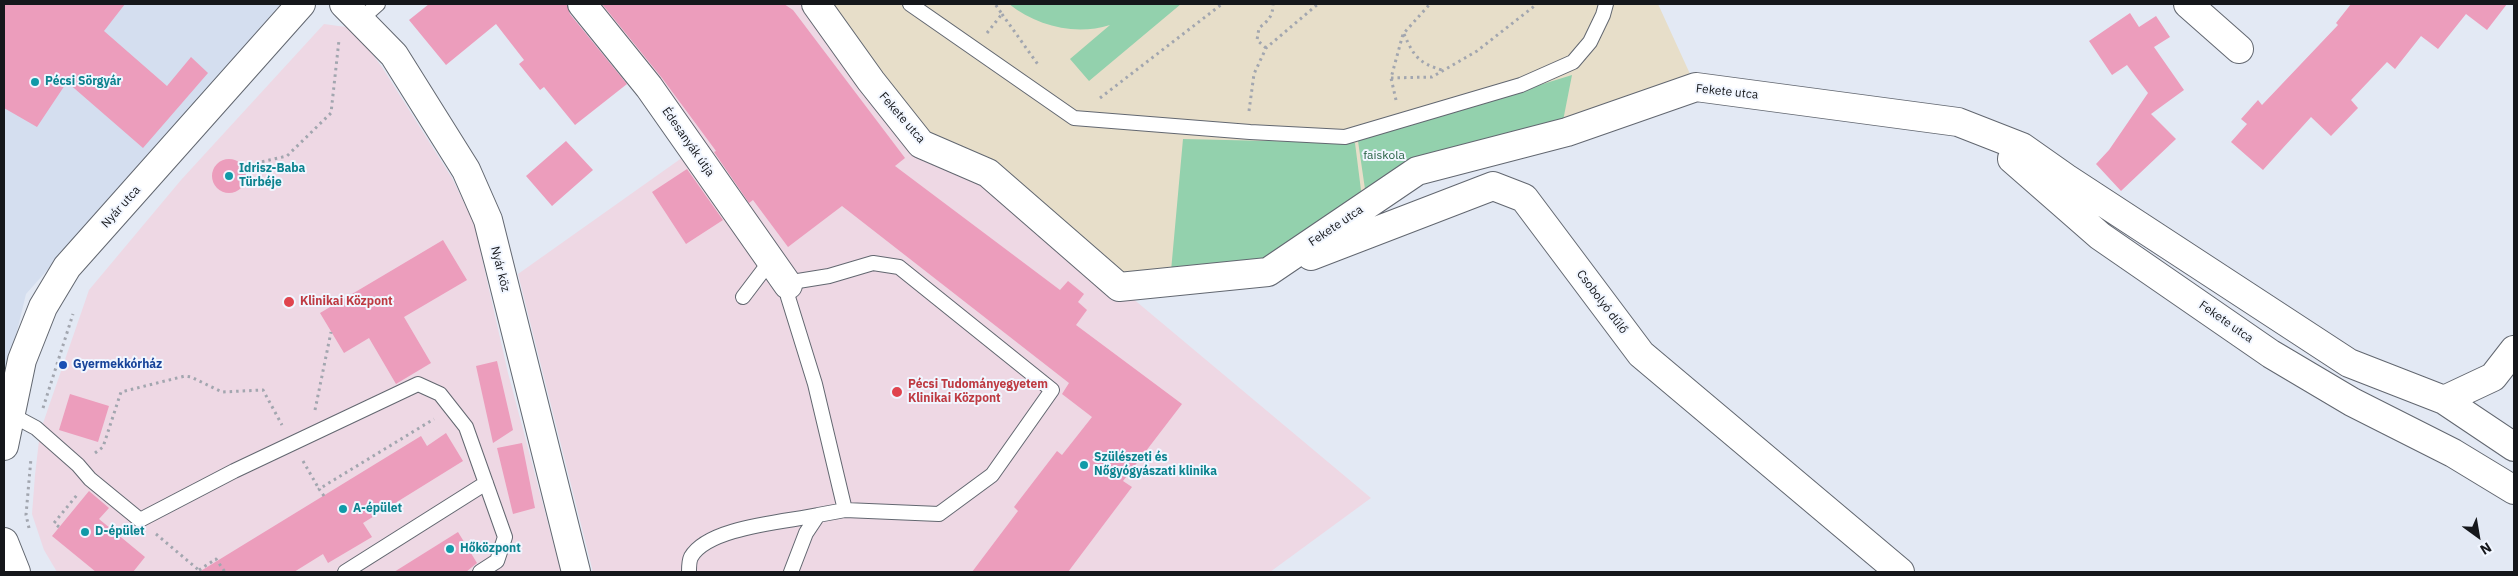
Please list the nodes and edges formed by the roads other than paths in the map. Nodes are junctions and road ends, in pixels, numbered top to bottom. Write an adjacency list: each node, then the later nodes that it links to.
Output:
1 (301, 4): 16 (street, Nyár utca)
2 (582, 4): 10 (street, Édesanyák útja)
3 (816, 4): 11 (street, Fekete utca)
4 (910, 4): 5 (lane)
5 (1606, 4)
6 (2188, 4): 8 (street)
7 (355, 16): 28 (street, Nyár köz)
8 (2239, 49)
9 (1958, 122): 11 (street, Fekete utca); 15 (street, Fekete utca); 20 (street, Fekete utca)
10 (771, 260): 12 (street, Édesanyák útja); 13 (lane)
11 (1268, 272): 31 (street, Csobolyó dűlő)
12 (788, 285): 21 (lane); 21 (lane)
13 (743, 297)
14 (2514, 350): 15 (street)
15 (2444, 400): 18 (street, Fekete utca)
16 (10, 414): 17 (street, Nyár utca); 19 (lane)
17 (4, 446)
18 (2514, 448)
19 (486, 483): 24 (lane); 27 (lane)
20 (2514, 490)
21 (845, 510): 22 (lane)
22 (818, 516): 29 (lane); 30 (lane)
23 (4, 542): 25 (street)
24 (363, 567): 26 (lane)
25 (16, 572)
26 (345, 572)
27 (480, 572)
28 (576, 572)
29 (689, 572)
30 (791, 572)
31 (1900, 572)

